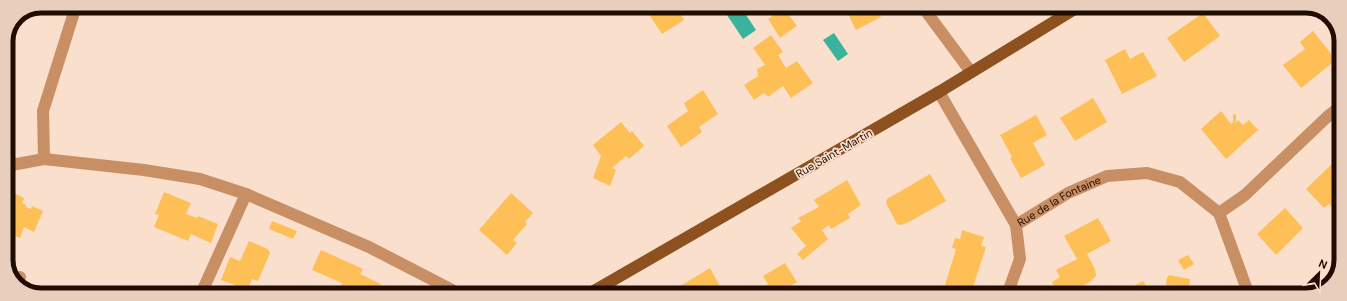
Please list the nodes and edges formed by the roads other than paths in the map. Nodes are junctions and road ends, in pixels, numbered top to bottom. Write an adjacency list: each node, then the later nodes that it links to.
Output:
1 (74, 13): 7 (street)
2 (927, 13): 4 (street)
3 (1068, 13): 4 (main road, Rue Saint-Martin)
4 (971, 72): 5 (main road, Rue Saint-Martin)
5 (939, 92): 11 (street, Rue de la Fontaine); 14 (main road, Rue Saint-Martin)
6 (1334, 112): 10 (street)
7 (44, 159): 8 (street); 9 (street)
8 (13, 165)
9 (246, 194): 12 (street); 13 (street)
10 (1219, 213): 11 (street, Rue de la Fontaine); 16 (street)
11 (1016, 224): 15 (street)
12 (204, 288)
13 (450, 288)
14 (599, 288)
15 (1010, 288)
16 (1246, 288)

